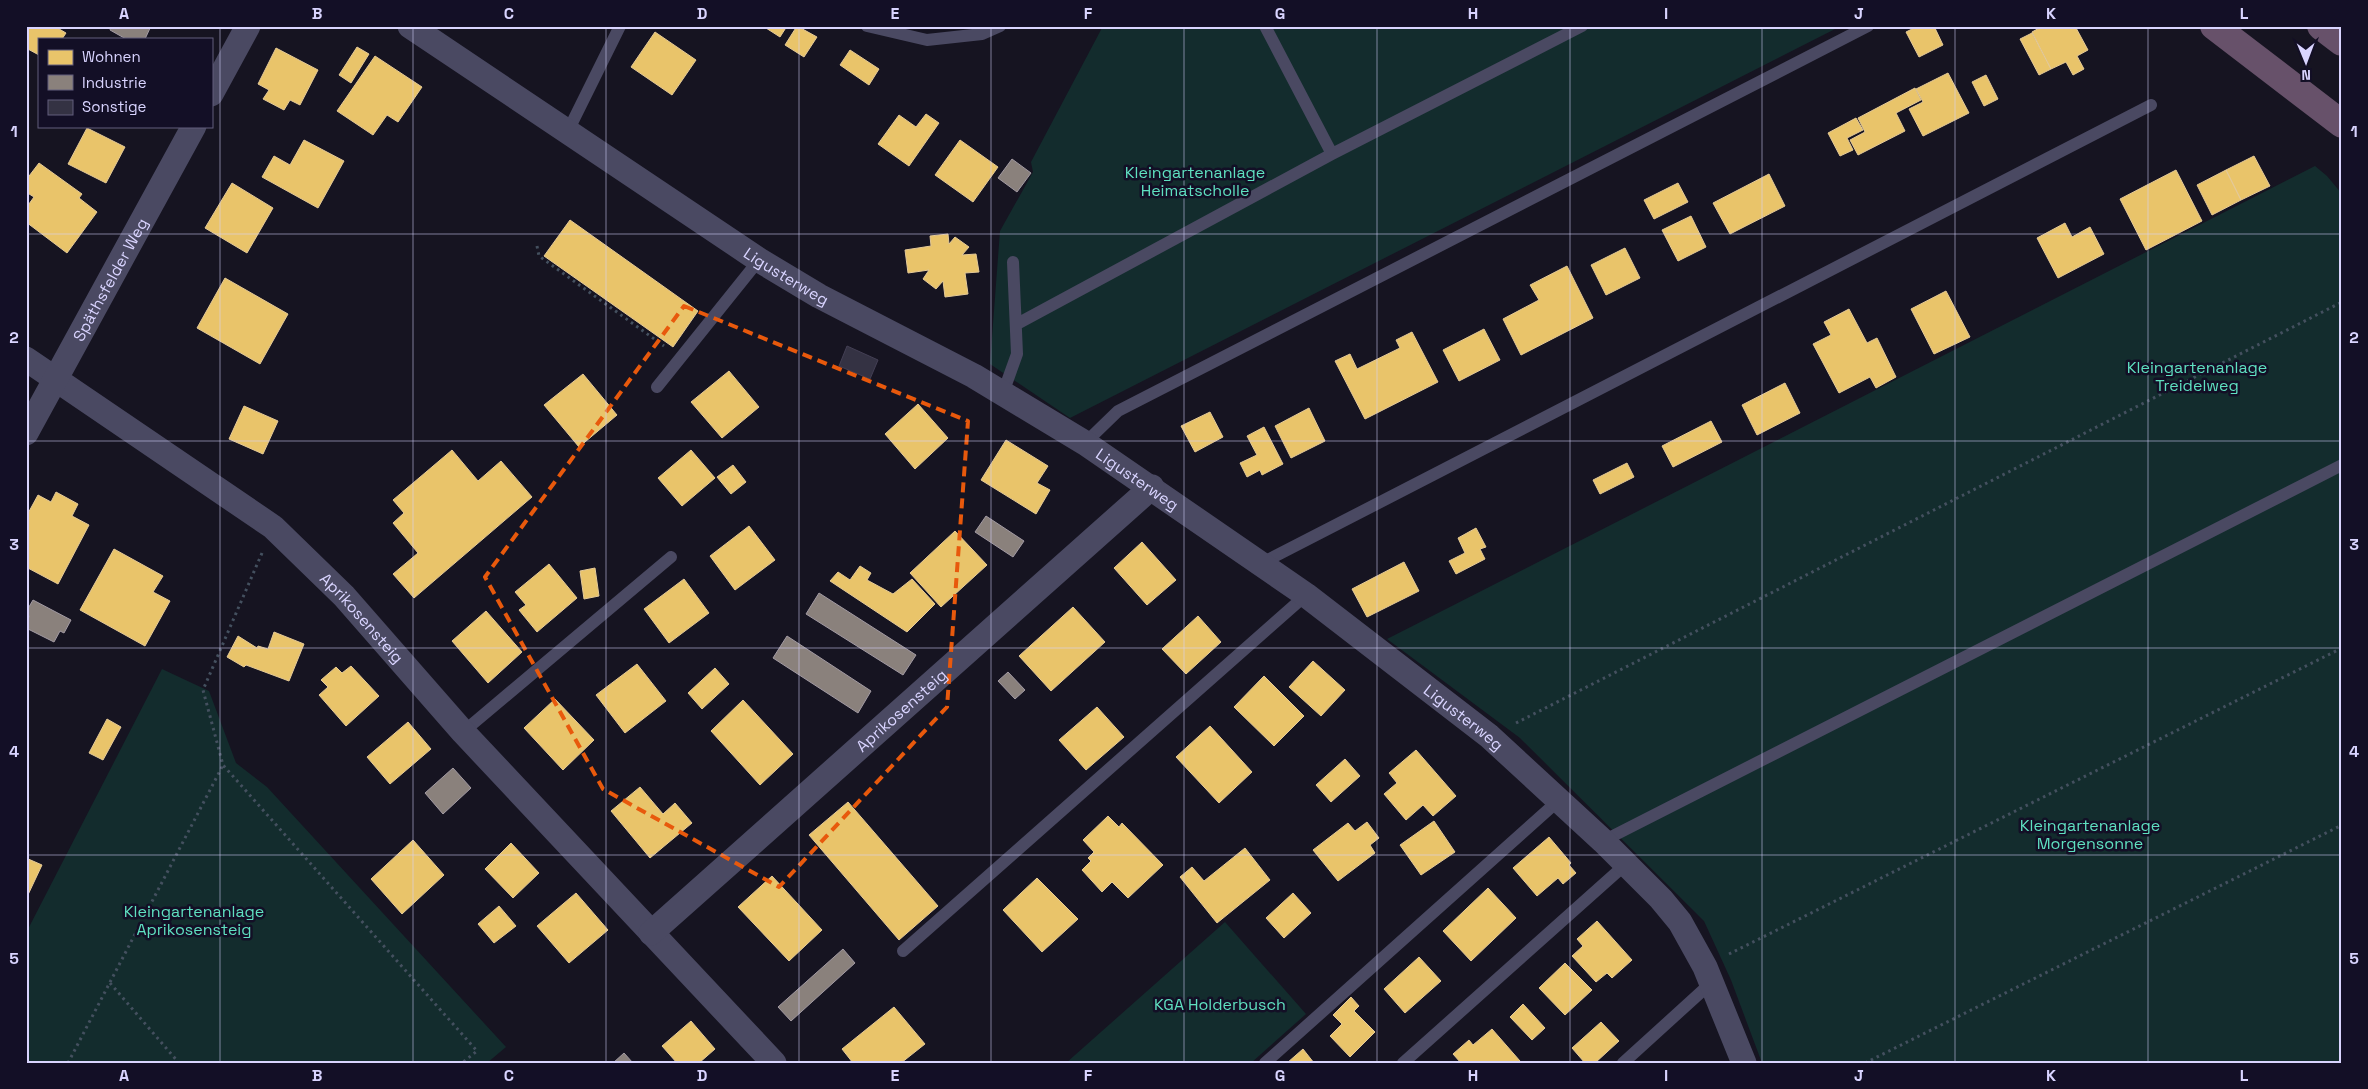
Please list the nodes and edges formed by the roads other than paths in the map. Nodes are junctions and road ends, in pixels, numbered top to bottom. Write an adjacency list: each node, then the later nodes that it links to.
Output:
1 (248, 26): 12 (street)
2 (410, 26): 16 (street, Ligusterweg)
3 (620, 26): 16 (lane)
4 (867, 26): 5 (lane)
5 (1000, 26)
6 (1265, 26): 17 (lane)
7 (1582, 26): 17 (lane)
8 (1868, 26): 26 (lane)
9 (2214, 26): 14 (highway)
10 (2321, 26): 11 (highway)
11 (2342, 42)
12 (212, 92)
13 (2151, 104): 30 (lane)
14 (2342, 124)
15 (193, 128): 22 (street, Späthsfelder Weg)
16 (568, 131): 18 (street, Ligusterweg)
17 (1332, 154): 20 (lane)
18 (759, 260): 23 (lane); 24 (street, Ligusterweg)
19 (1013, 262): 20 (lane)
20 (1017, 324): 24 (lane)
21 (26, 359): 22 (street, Aprikosensteig)
22 (55, 379): 25 (street, Späthsfelder Weg); 32 (street, Aprikosensteig)
23 (657, 387)
24 (1003, 393): 26 (street, Ligusterweg)
25 (26, 434)
26 (1085, 443): 28 (street, Ligusterweg)
27 (2342, 465): 34 (lane)
28 (1152, 487): 30 (street, Ligusterweg); 36 (street, Aprikosensteig)
29 (671, 557): 32 (lane)
30 (1260, 564): 31 (street, Ligusterweg)
31 (1306, 595): 33 (street, Ligusterweg); 37 (lane)
32 (463, 732): 36 (street, Aprikosensteig)
33 (1558, 801): 34 (street, Ligusterweg); 40 (lane)
34 (1603, 841): 35 (street, Ligusterweg)
35 (1626, 864): 38 (street, Ligusterweg); 41 (lane)
36 (651, 933): 39 (street, Aprikosensteig)
37 (903, 951)
38 (1708, 975): 42 (lane); 43 (street, Ligusterweg)
39 (774, 1063)
40 (1265, 1063)
41 (1403, 1063)
42 (1623, 1063)
43 (1744, 1063)

